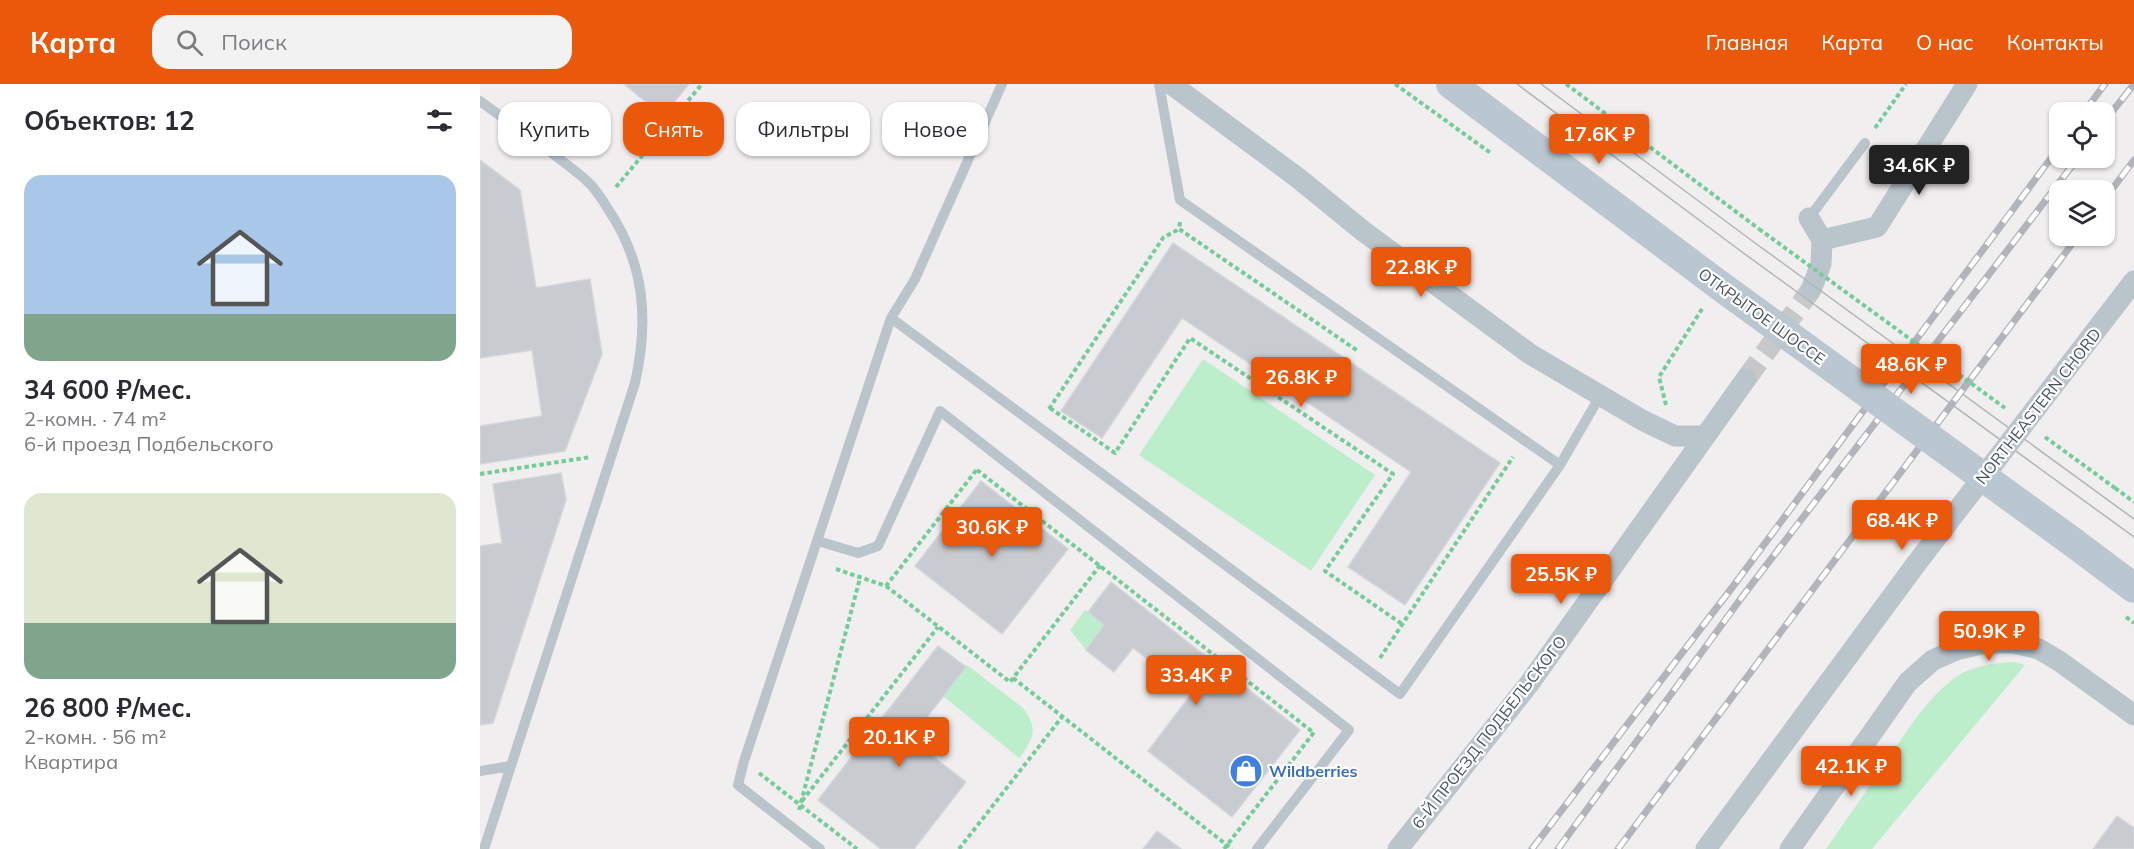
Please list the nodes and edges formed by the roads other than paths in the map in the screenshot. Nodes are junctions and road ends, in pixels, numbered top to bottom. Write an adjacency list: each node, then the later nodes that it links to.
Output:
1 (1002, 84): 7 (lane)
2 (1159, 84): 18 (lane)
3 (1171, 84): 16 (street)
4 (1451, 84): 20 (main road, ОТКРЫТОЕ ШОССЕ, bridge)
5 (1967, 84): 11 (street)
6 (480, 101): 22 (lane)
7 (988, 118)
8 (1865, 142): 10 (lane)
9 (972, 156): 14 (lane)
10 (1809, 218): 11 (street)
11 (1822, 240): 13 (street)
12 (2134, 281): 28 (street, NORTHEASTERN CHORD, bridge)
13 (1811, 290)
14 (891, 318): 18 (lane); 19 (lane)
15 (1746, 380): 17 (street, 6-Й ПРОЕЗД ПОДБЕЛЬСКОГО)
16 (1600, 396): 17 (street); 18 (lane)
17 (1704, 436): 27 (street, 6-Й ПРОЕЗД ПОДБЕЛЬСКОГО)
18 (1560, 465)
19 (818, 541): 25 (lane); 26 (lane)
20 (2134, 588)
21 (2134, 715): 29 (street)
22 (511, 766): 23 (lane); 24 (lane)
23 (480, 771)
24 (484, 849)
25 (820, 849)
26 (1257, 849)
27 (1398, 849)
28 (1706, 849)
29 (1790, 849)

